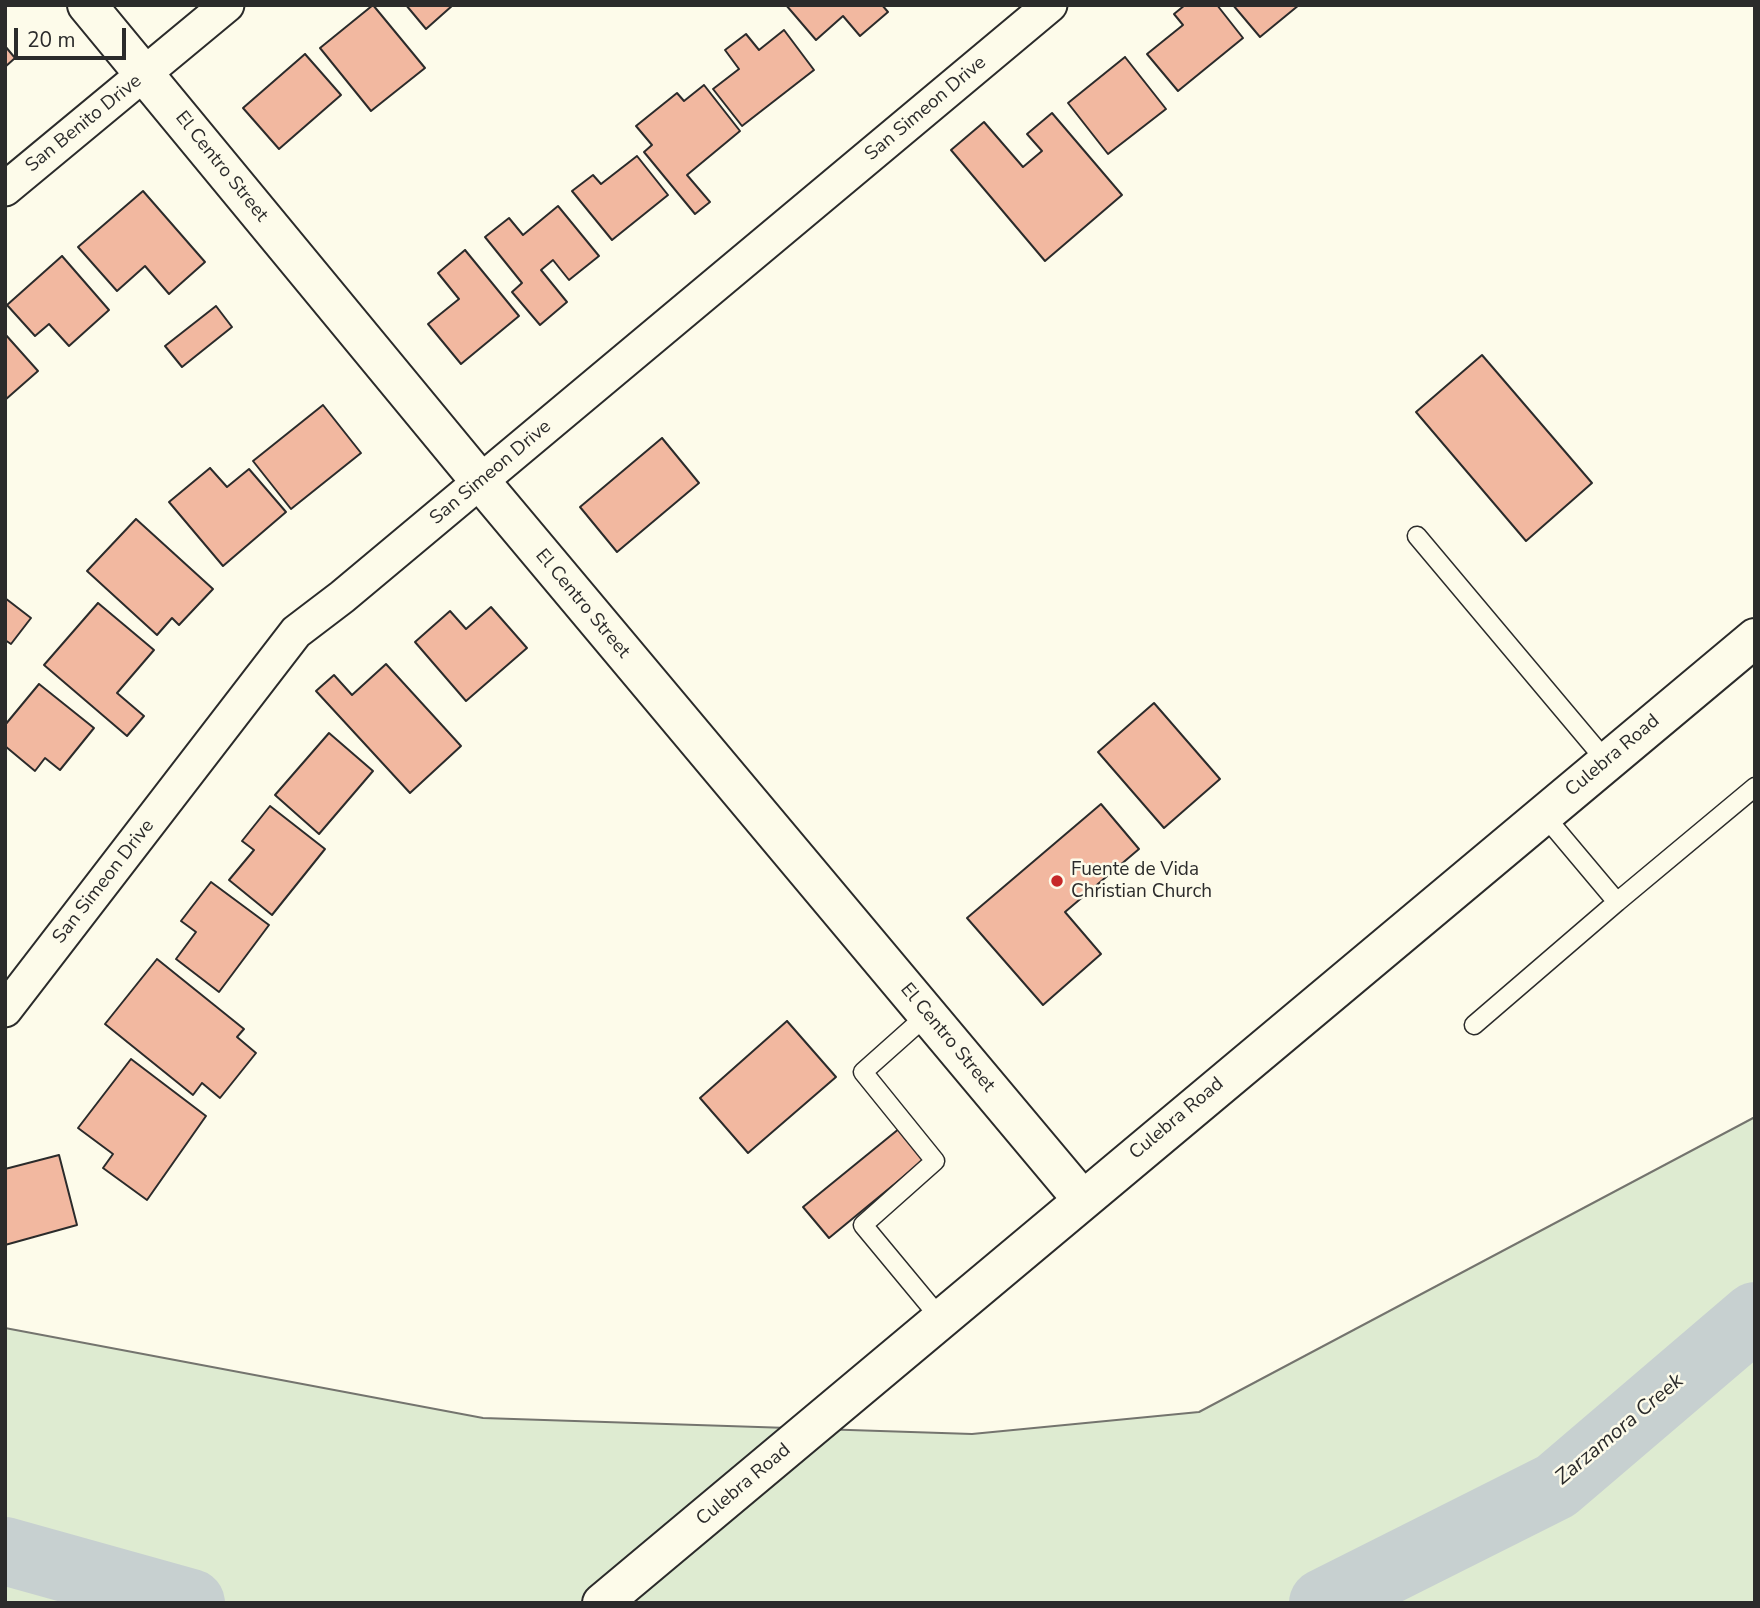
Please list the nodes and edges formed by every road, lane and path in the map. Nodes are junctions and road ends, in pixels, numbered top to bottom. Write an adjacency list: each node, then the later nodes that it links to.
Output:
1 (87, 5): 4 (street, El Centro Street)
2 (228, 5): 4 (street, San Benito Drive)
3 (1050, 5): 6 (street, San Simeon Drive)
4 (145, 74): 5 (street, San Benito Drive); 6 (street, El Centro Street)
5 (5, 189)
6 (480, 481): 13 (street, San Simeon Drive); 14 (street, El Centro Street)
7 (1417, 536): 9 (lane)
8 (1755, 638): 9 (street, Culebra Road)
9 (1607, 762): 11 (street, Culebra Road)
10 (1755, 787): 12 (lane)
11 (1544, 814): 12 (lane); 16 (street, Culebra Road)
12 (1617, 902): 15 (lane)
13 (5, 1010)
14 (927, 1015): 16 (street, El Centro Street); 17 (lane)
15 (1475, 1025)
16 (1082, 1199): 17 (street, Culebra Road)
17 (941, 1319): 18 (street, Culebra Road)
18 (602, 1603)

